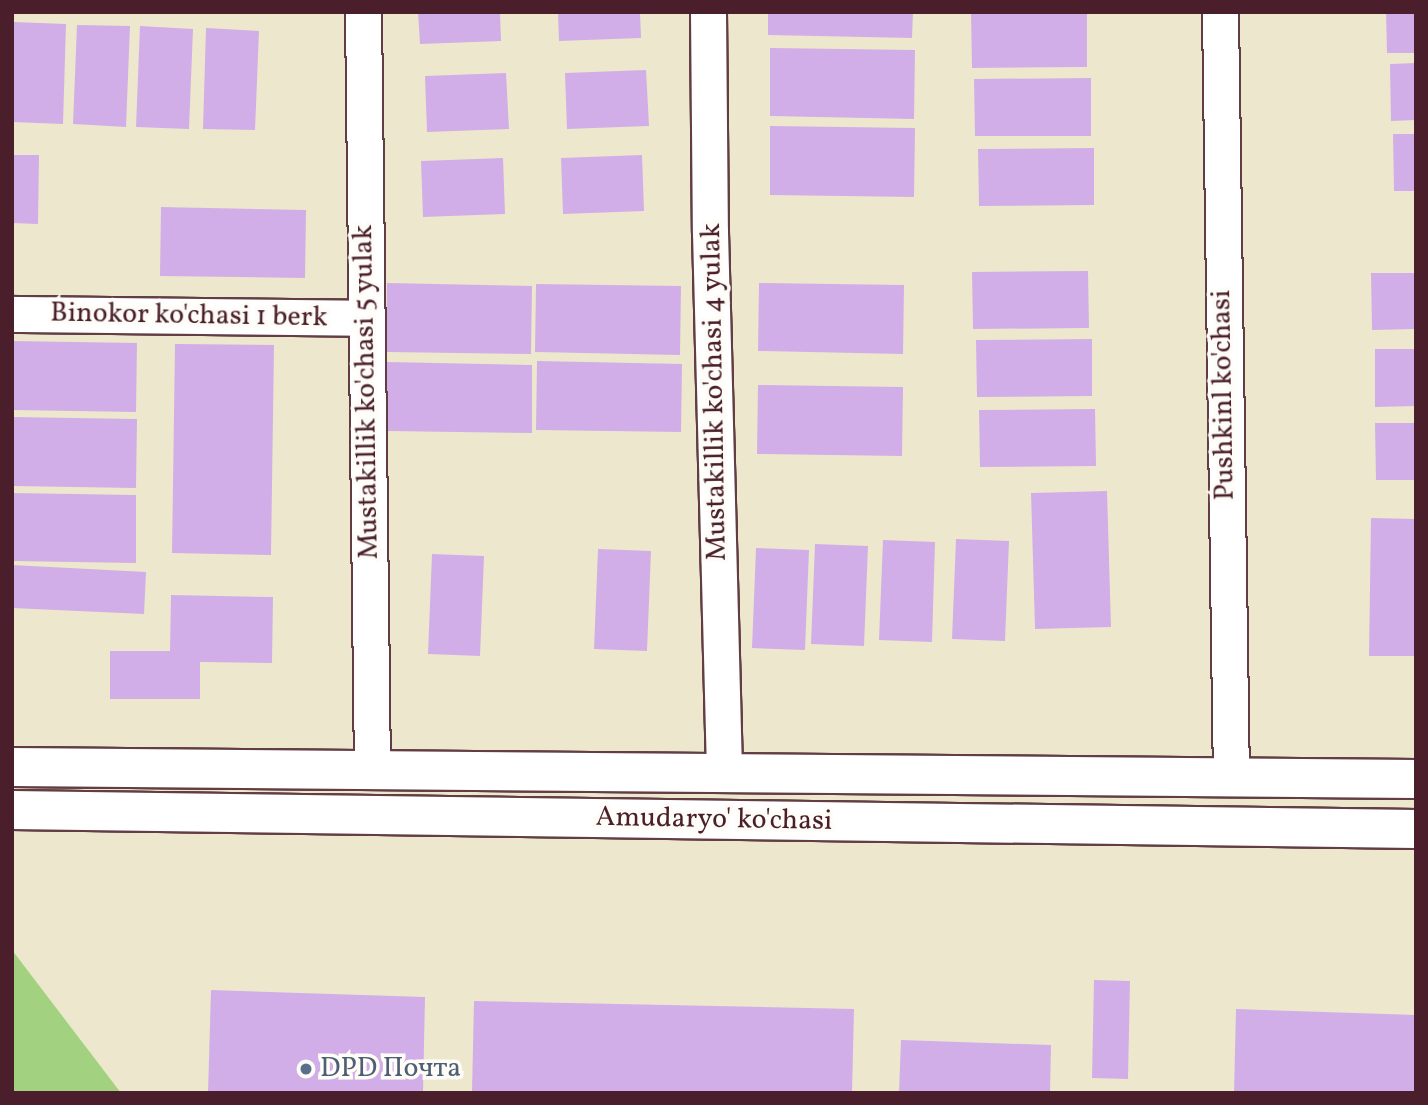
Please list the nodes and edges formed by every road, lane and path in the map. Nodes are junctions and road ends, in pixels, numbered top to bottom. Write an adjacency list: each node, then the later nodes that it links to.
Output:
1 (363, 12): 5 (street, Mustakillik ko'chasi 5 yulak)
2 (708, 12): 8 (street, Mustakillik ko'chasi 4 yulak)
3 (1220, 12): 9 (street, Pushkinl ko'chasi)
4 (12, 314): 5 (street, Binokor ko'chasi 1 berk)
5 (366, 318): 7 (street, Mustakillik ko'chasi 5 yulak)
6 (12, 767): 7 (street)
7 (372, 771): 8 (street)
8 (724, 771): 9 (street)
9 (1231, 777): 10 (street); 12 (street)
10 (1416, 779)
11 (12, 810): 12 (street, Amudaryo' ko'chasi)
12 (1233, 827): 13 (street, Amudaryo' ko'chasi)
13 (1416, 829)

